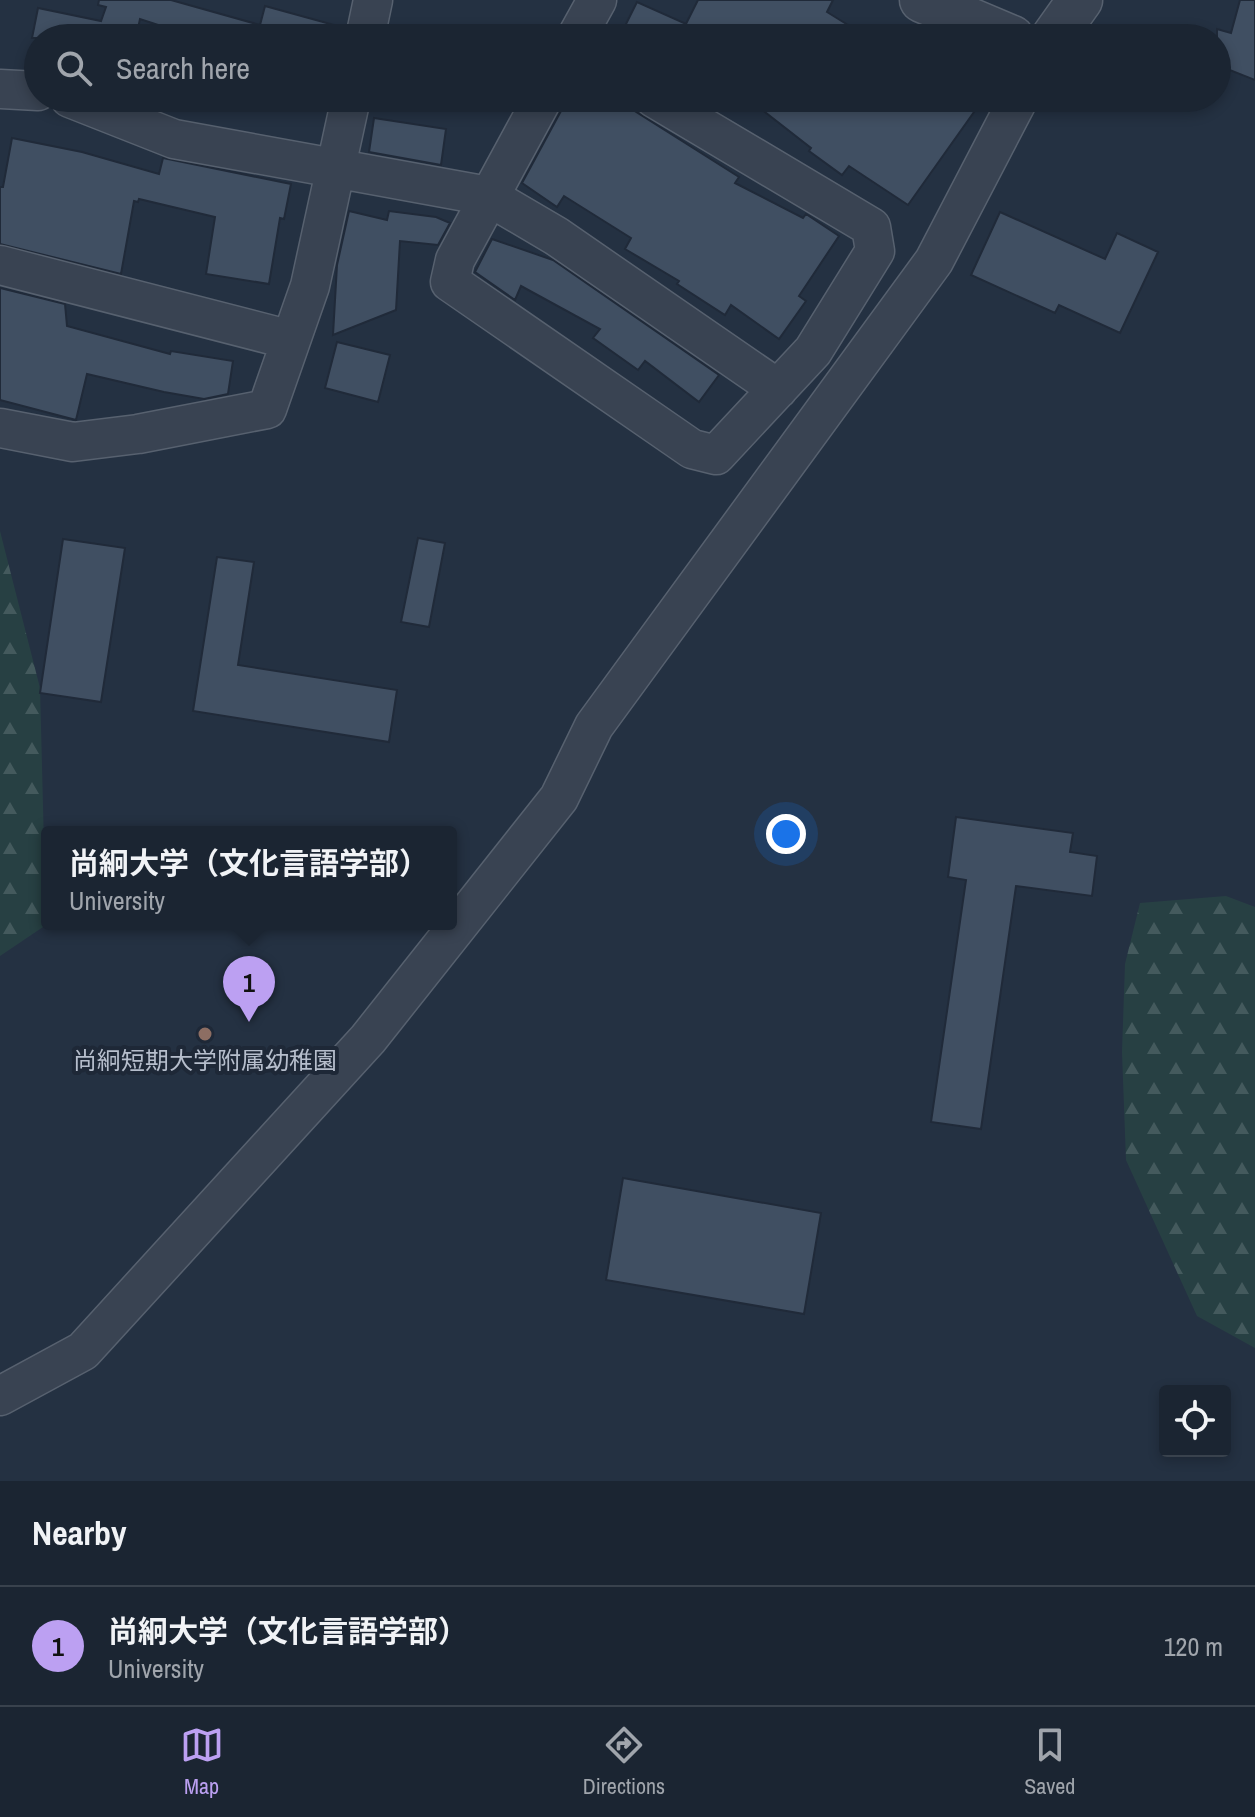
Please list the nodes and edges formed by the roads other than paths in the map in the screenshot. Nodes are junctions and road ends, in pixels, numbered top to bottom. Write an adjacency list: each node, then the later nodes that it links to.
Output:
1 (597, 0): 4 (street)
2 (922, 0): 5 (street)
3 (1080, 0): 6 (street)
4 (584, 24)
5 (979, 24)
6 (1063, 24)
7 (0, 89): 8 (street)
8 (24, 90)
9 (106, 112): 14 (street)
10 (348, 112): 14 (street)
11 (535, 112): 15 (street)
12 (678, 112): 18 (street)
13 (1012, 112): 20 (street)
14 (336, 170): 15 (street); 17 (street)
15 (488, 196): 18 (street); 18 (street)
16 (0, 265): 17 (street)
17 (291, 340): 19 (street)
18 (778, 389)
19 (0, 428)
20 (457, 927)
21 (454, 930): 22 (street)
22 (0, 1396)

